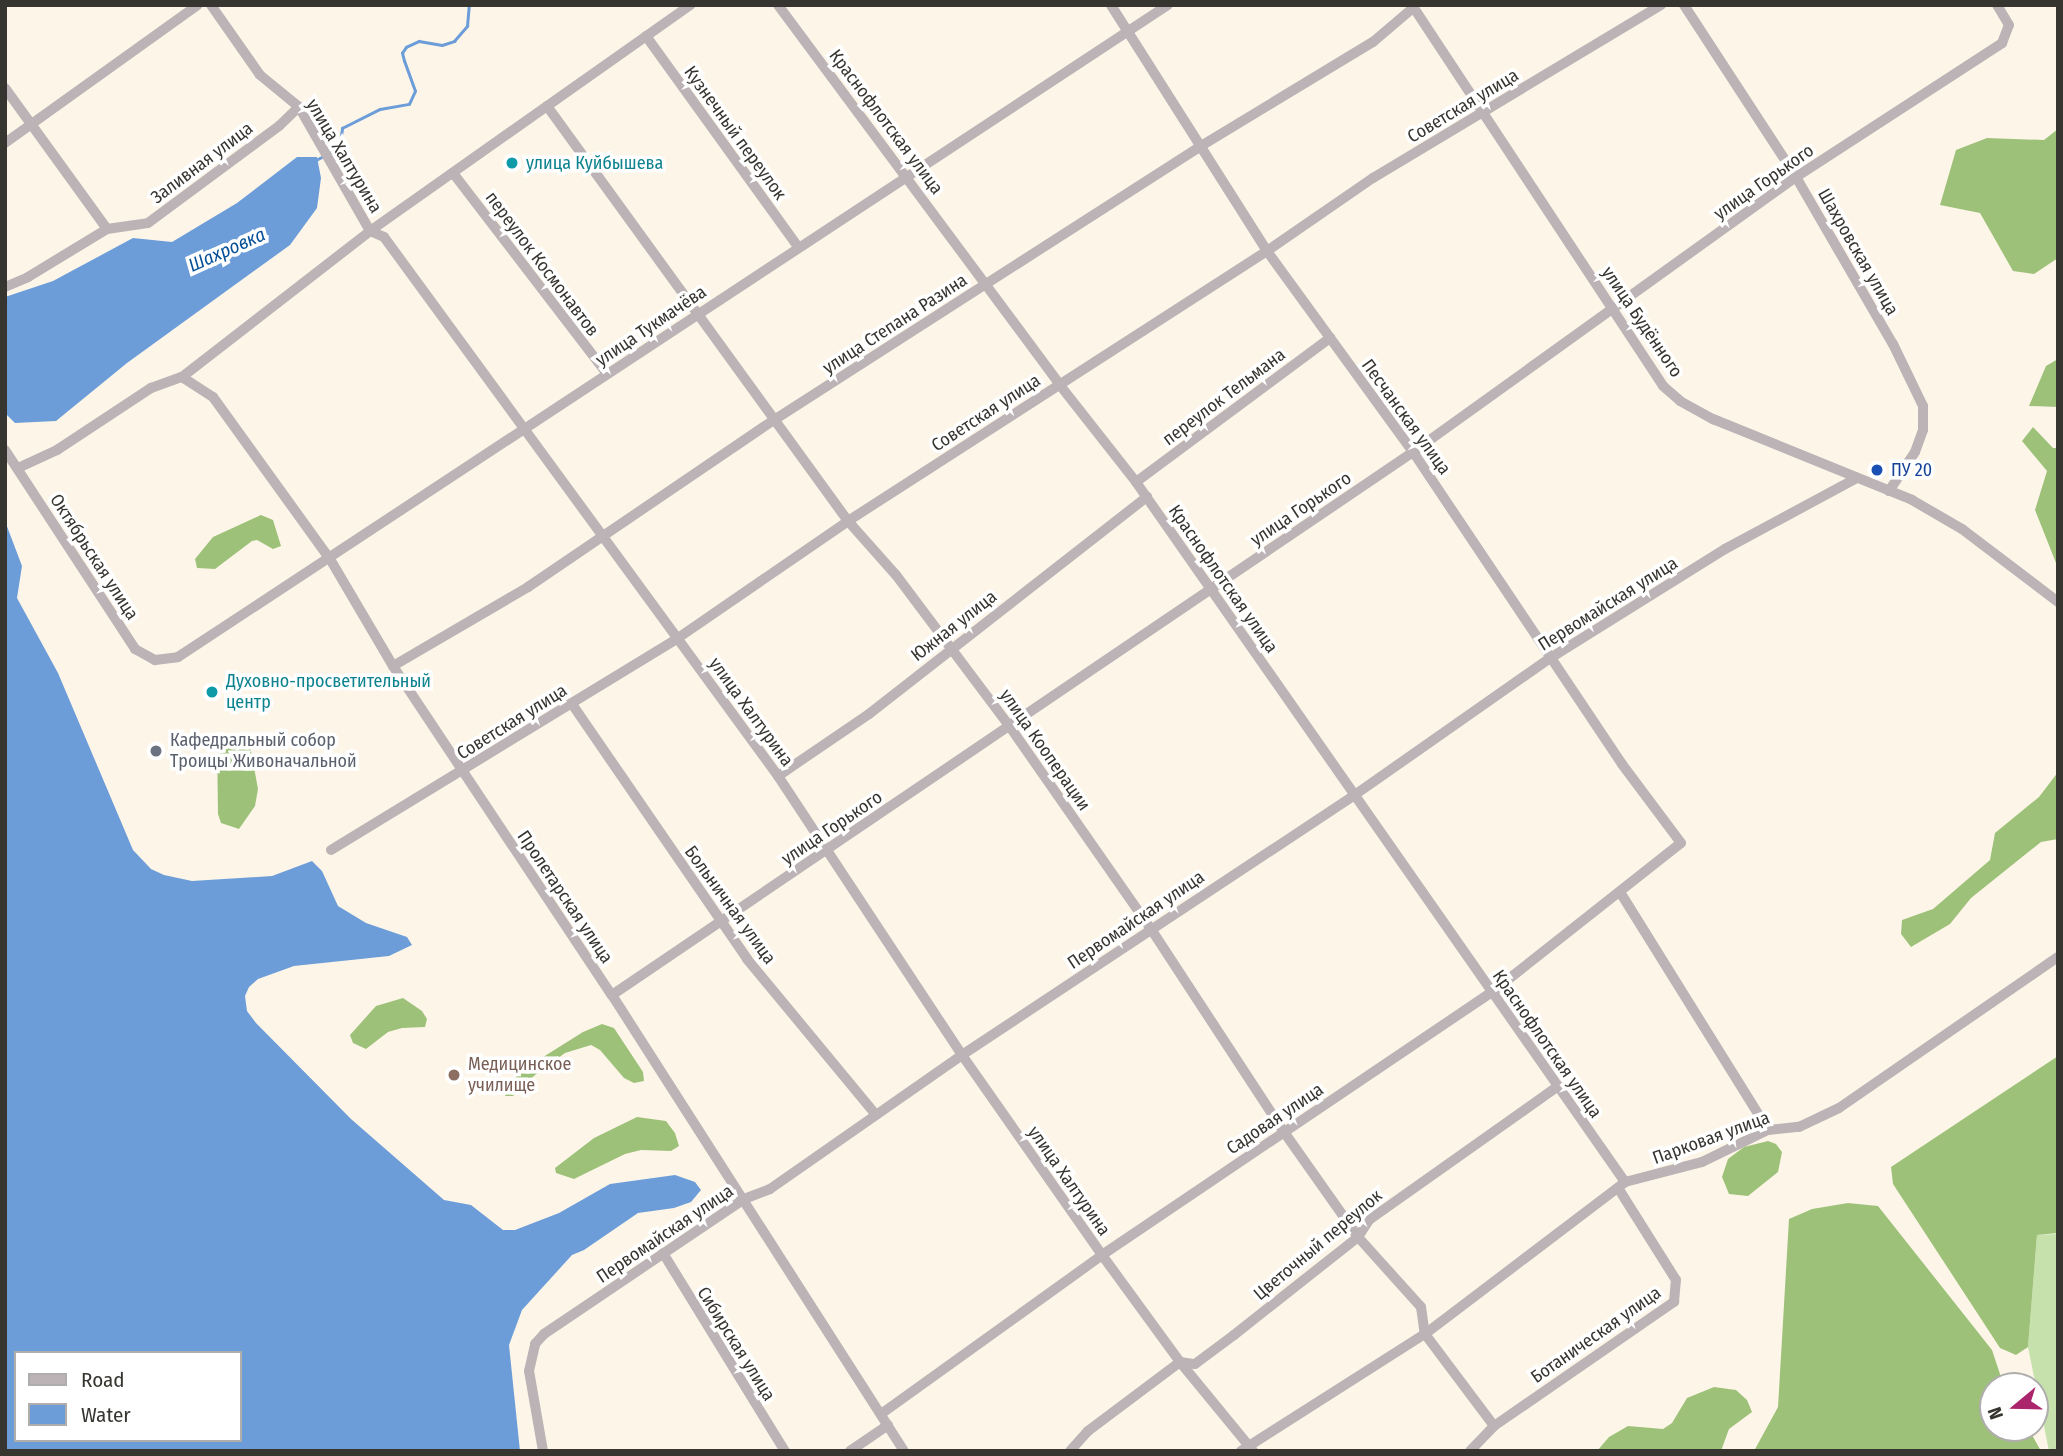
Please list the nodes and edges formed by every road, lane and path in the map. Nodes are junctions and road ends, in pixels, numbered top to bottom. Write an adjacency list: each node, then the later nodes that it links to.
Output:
1 (198, 5): 17 (street)
2 (211, 5): 15 (street, улица Халтурина)
3 (690, 5): 12 (street)
4 (778, 5): 22 (street, Краснофлотская улица)
5 (1111, 5): 11 (street, Песчанская улица)
6 (1168, 5): 11 (street, улица Тукмачёва)
7 (1661, 5): 16 (street, Советская улица)
8 (1684, 5): 21 (street, Шахровская улица)
9 (1997, 5): 21 (street, улица Горького)
10 (1413, 6): 16 (street, улица Будённого); 19 (street, улица Степана Разина)
11 (1128, 30): 19 (street, Песчанская улица); 22 (street, улица Тукмачёва)
12 (646, 36): 14 (street); 25 (street, Кузнечный переулок)
13 (5, 88): 17 (street)
14 (547, 106): 20 (street); 30 (street, улица Кооперации)
15 (299, 107): 23 (street, Заливная улица); 24 (street, улица Халтурина)
16 (1484, 111): 26 (street, Советская улица); 29 (street, улица Будённого)
17 (32, 124): 18 (street); 23 (street)
18 (5, 143)
19 (1201, 146): 26 (street, Песчанская улица); 27 (street, улица Степана Разина)
20 (453, 173): 24 (street); 32 (street, переулок Космонавтов)
21 (1796, 177): 29 (street, улица Горького); 42 (street, Шахровская улица)
22 (908, 178): 25 (street, улица Тукмачёва); 27 (street, Краснофлотская улица)
23 (107, 229): 28 (street, Заливная улица)
24 (370, 231): 33 (street); 36 (street, улица Халтурина)
25 (798, 247): 30 (street, улица Тукмачёва)
26 (1267, 251): 31 (street, Песчанская улица); 34 (street, Советская улица)
27 (987, 284): 34 (street, Краснофлотская улица); 35 (street, улица Степана Разина)
28 (5, 287)
29 (1613, 310): 38 (street, улица Горького); 40 (street, улица Будённого)
30 (698, 313): 32 (street, улица Тукмачёва); 35 (street, улица Кооперации)
31 (1330, 338): 38 (street, Песчанская улица); 41 (street, переулок Тельмана)
32 (607, 374): 36 (street, улица Тукмачёва)
33 (182, 377): 39 (street); 46 (street, Пролетарская улица)
34 (1059, 384): 41 (street, Краснофлотская улица); 44 (street, Советская улица)
35 (774, 420): 44 (street, улица Кооперации); 45 (street, улица Степана Разина)
36 (527, 430): 45 (street, улица Халтурина); 46 (street, улица Тукмачёва)
37 (5, 450): 39 (street, Октябрьская улица)
38 (1413, 452): 47 (street, улица Горького); 51 (street, Песчанская улица)
39 (18, 468): 52 (street, Октябрьская улица)
40 (1857, 478): 42 (street, улица Будённого); 51 (street, Первомайская улица)
41 (1136, 482): 43 (street, Краснофлотская улица)
42 (1889, 491): 48 (street, улица Будённого)
43 (1147, 497): 47 (street, Краснофлотская улица); 50 (street, Южная улица)
44 (848, 521): 49 (street, Советская улица); 50 (street, улица Кооперации)
45 (605, 537): 49 (street, улица Халтурина); 53 (street, улица Степана Разина)
46 (330, 559): 52 (street, улица Тукмачёва); 53 (street, Пролетарская улица)
47 (1209, 589): 55 (street, улица Горького); 58 (street, Краснофлотская улица)
48 (2058, 602)
49 (678, 638): 54 (street, Советская улица); 57 (street, улица Халтурина)
50 (951, 648): 55 (street, улица Кооперации); 57 (street, Южная улица)
51 (1552, 657): 58 (street, Первомайская улица); 59 (street, Песчанская улица)
52 (148, 658)
53 (393, 666): 56 (street, Пролетарская улица)
54 (572, 704): 56 (street, Советская улица); 63 (street, Больничная улица)
55 (1010, 727): 60 (street, улица Горького); 64 (street, улица Кооперации)
56 (461, 772): 61 (street, Советская улица); 67 (street, Пролетарская улица)
57 (778, 776): 60 (street, улица Халтурина)
58 (1356, 794): 64 (street, Первомайская улица); 66 (street, Краснофлотская улица)
59 (1681, 842): 62 (street, Садовая улица)
60 (829, 849): 63 (street, улица Горького); 68 (street, улица Халтурина)
61 (331, 850)
62 (1620, 892): 66 (street, Садовая улица); 71 (street)
63 (720, 923): 67 (street, улица Горького); 70 (street, Больничная улица)
64 (1151, 929): 68 (street, Первомайская улица); 72 (street, улица Кооперации)
65 (2058, 957): 71 (street, Парковая улица)
66 (1491, 993): 69 (street, Краснофлотская улица); 72 (street, Садовая улица)
67 (612, 995): 74 (street, Пролетарская улица)
68 (962, 1055): 70 (street, Первомайская улица); 77 (street, улица Халтурина)
69 (1558, 1086): 73 (street, Краснофлотская улица); 75 (street, Цветочный переулок)
70 (876, 1115): 74 (street, Первомайская улица)
71 (1768, 1130): 73 (street, Парковая улица)
72 (1284, 1132): 75 (street, улица Кооперации); 77 (street, Садовая улица)
73 (1622, 1185): 78 (street, Парковая улица); 82 (street, Ботаническая улица)
74 (744, 1199): 76 (street, Первомайская улица); 80 (street, Пролетарская улица)
75 (1358, 1237): 78 (street, улица Кооперации); 79 (street, Цветочный переулок)
76 (663, 1253): 84 (street, Первомайская улица); 85 (street, Сибирская улица)
77 (1102, 1255): 79 (street, улица Халтурина); 80 (street, Садовая улица)
78 (1425, 1334): 82 (street, улица Кооперации); 83 (street, Парковая улица)
79 (1180, 1362): 83 (street, улица Халтурина); 88 (street, Цветочный переулок)
80 (881, 1414): 81 (street, Пролетарская улица)
81 (888, 1425): 86 (street); 87 (street, Пролетарская улица)
82 (1494, 1426): 89 (street, Ботаническая улица)
83 (1248, 1449)
84 (543, 1451)
85 (785, 1451)
86 (850, 1451)
87 (904, 1451)
88 (1070, 1451)
89 (1470, 1451)

